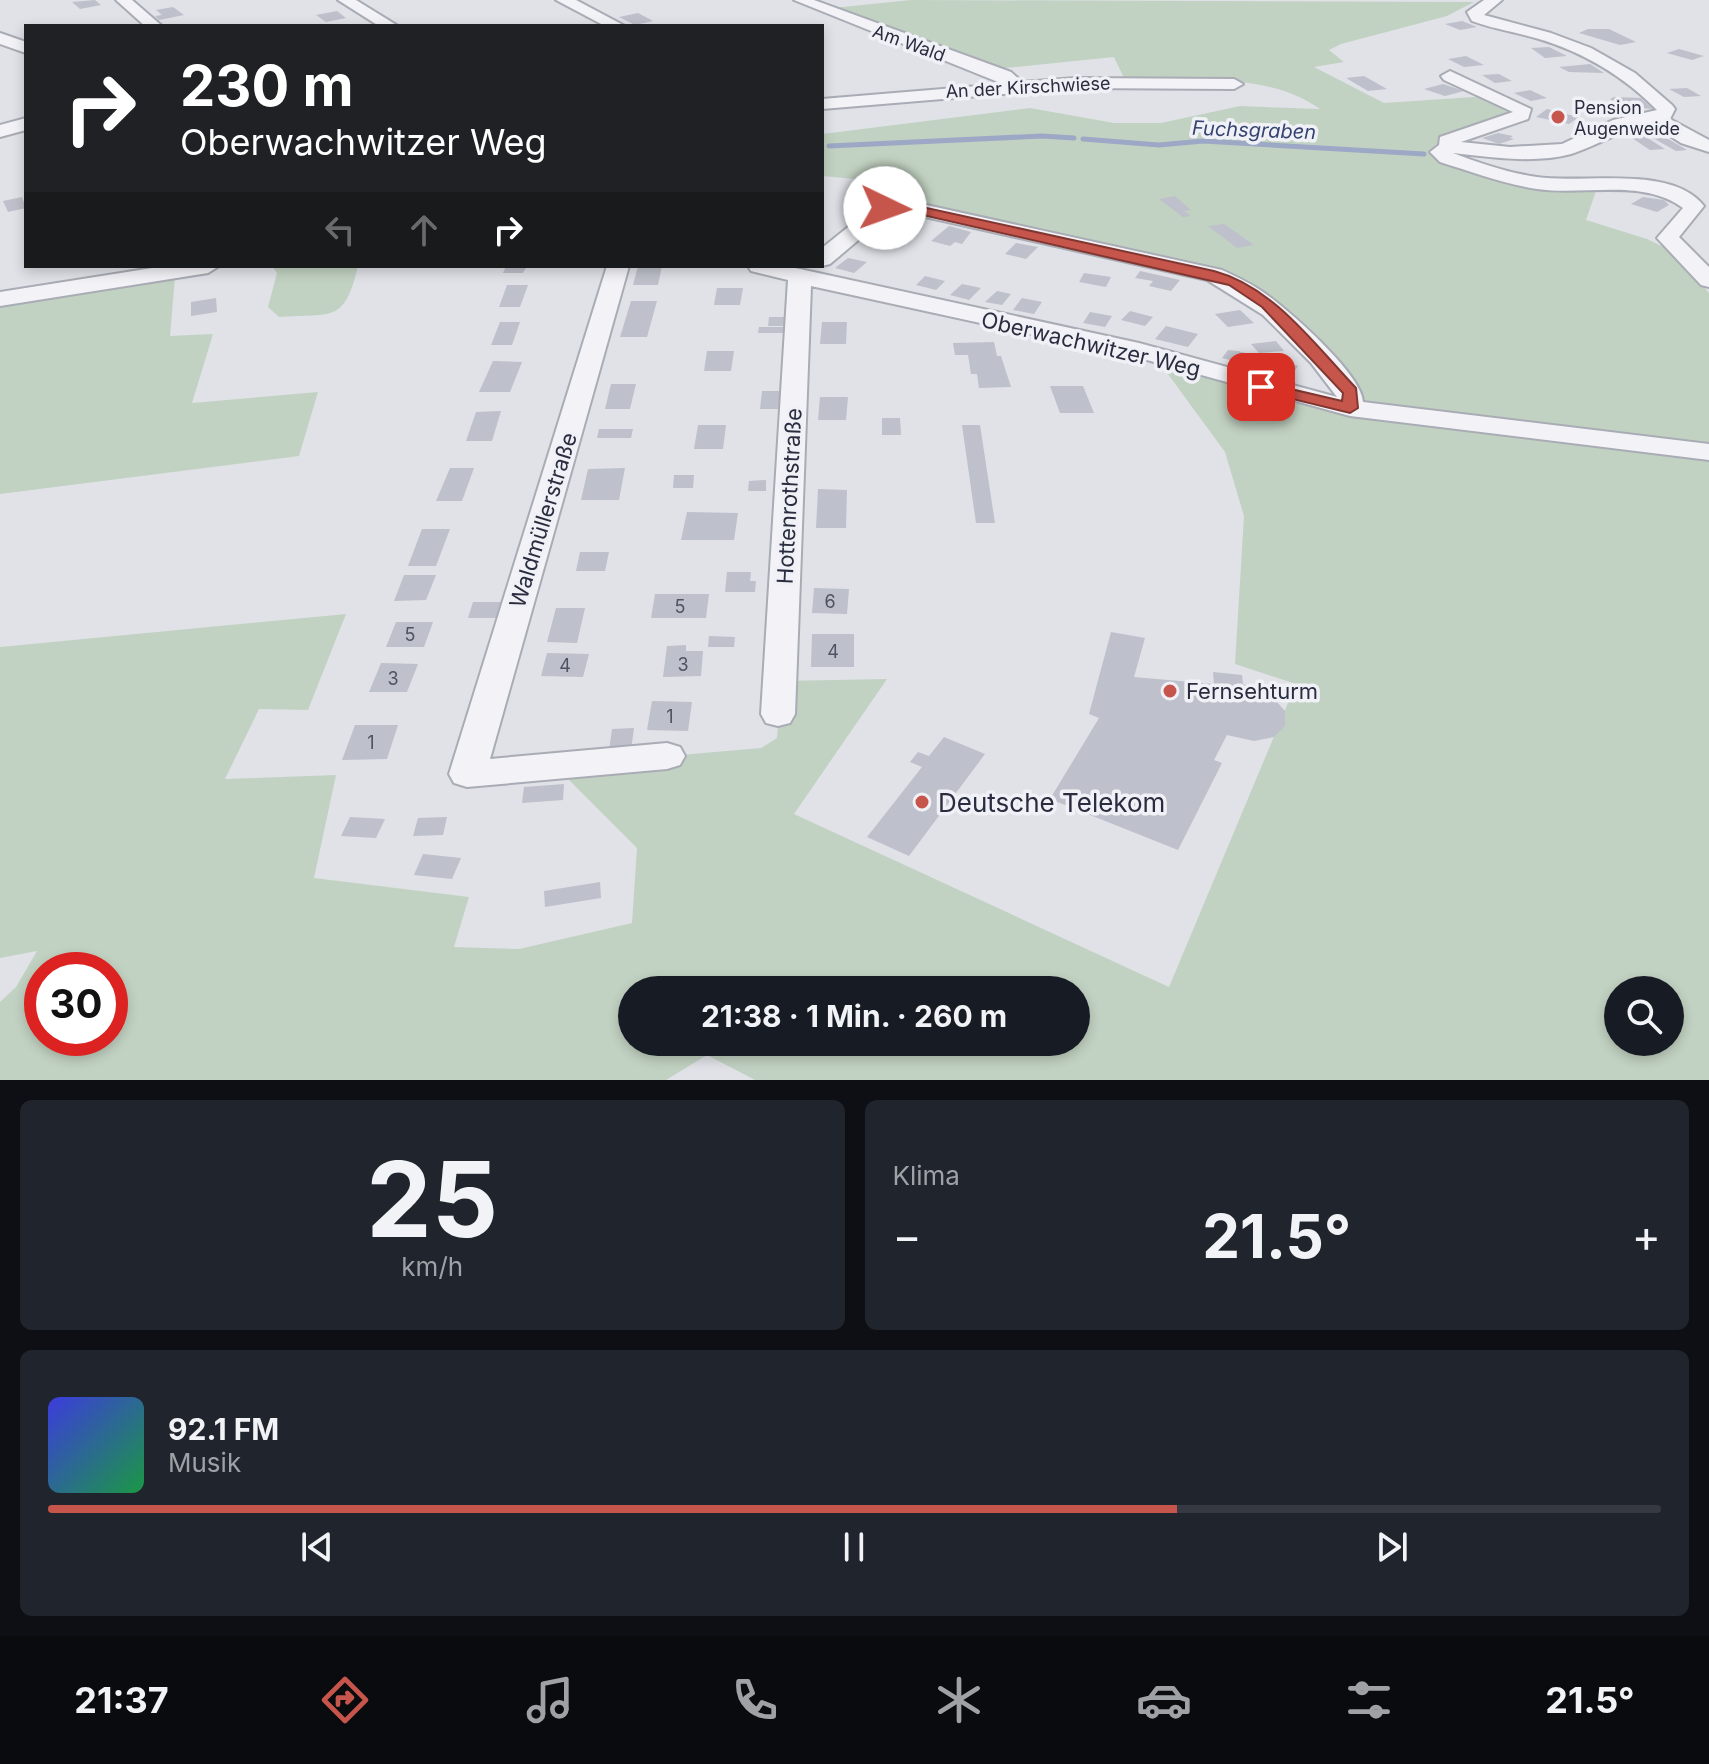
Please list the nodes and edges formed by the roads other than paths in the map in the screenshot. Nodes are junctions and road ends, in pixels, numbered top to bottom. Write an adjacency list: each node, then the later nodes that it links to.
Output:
1 (123, 0): 6 (street)
2 (345, 0): 7 (street)
3 (564, 0): 8 (street)
4 (801, 0): 13 (street, Am Wald)
5 (1494, 0): 15 (street)
6 (152, 24)
7 (387, 24)
8 (613, 24)
9 (0, 38): 10 (street)
10 (24, 47)
11 (1450, 76): 19 (street)
12 (1234, 84): 13 (street, An der Kirschwiese)
13 (1017, 87): 14 (street, An der Kirschwiese)
14 (824, 104)
15 (1656, 118): 18 (street); 19 (street)
16 (24, 125): 17 (street)
17 (0, 131)
18 (1709, 146)
19 (1449, 147): 25 (street)
20 (824, 257): 27 (street)
21 (195, 268): 26 (street)
22 (617, 268): 30 (street, Waldmüllerstraße)
23 (812, 268): 29 (street, Hottenrothstraße)
24 (816, 268): 27 (street, Oberwachwitzer Weg)
25 (1709, 280)
26 (0, 299)
27 (1350, 408): 28 (street, Oberwachwitzer Weg)
28 (1709, 452)
29 (778, 714)
30 (667, 756)

